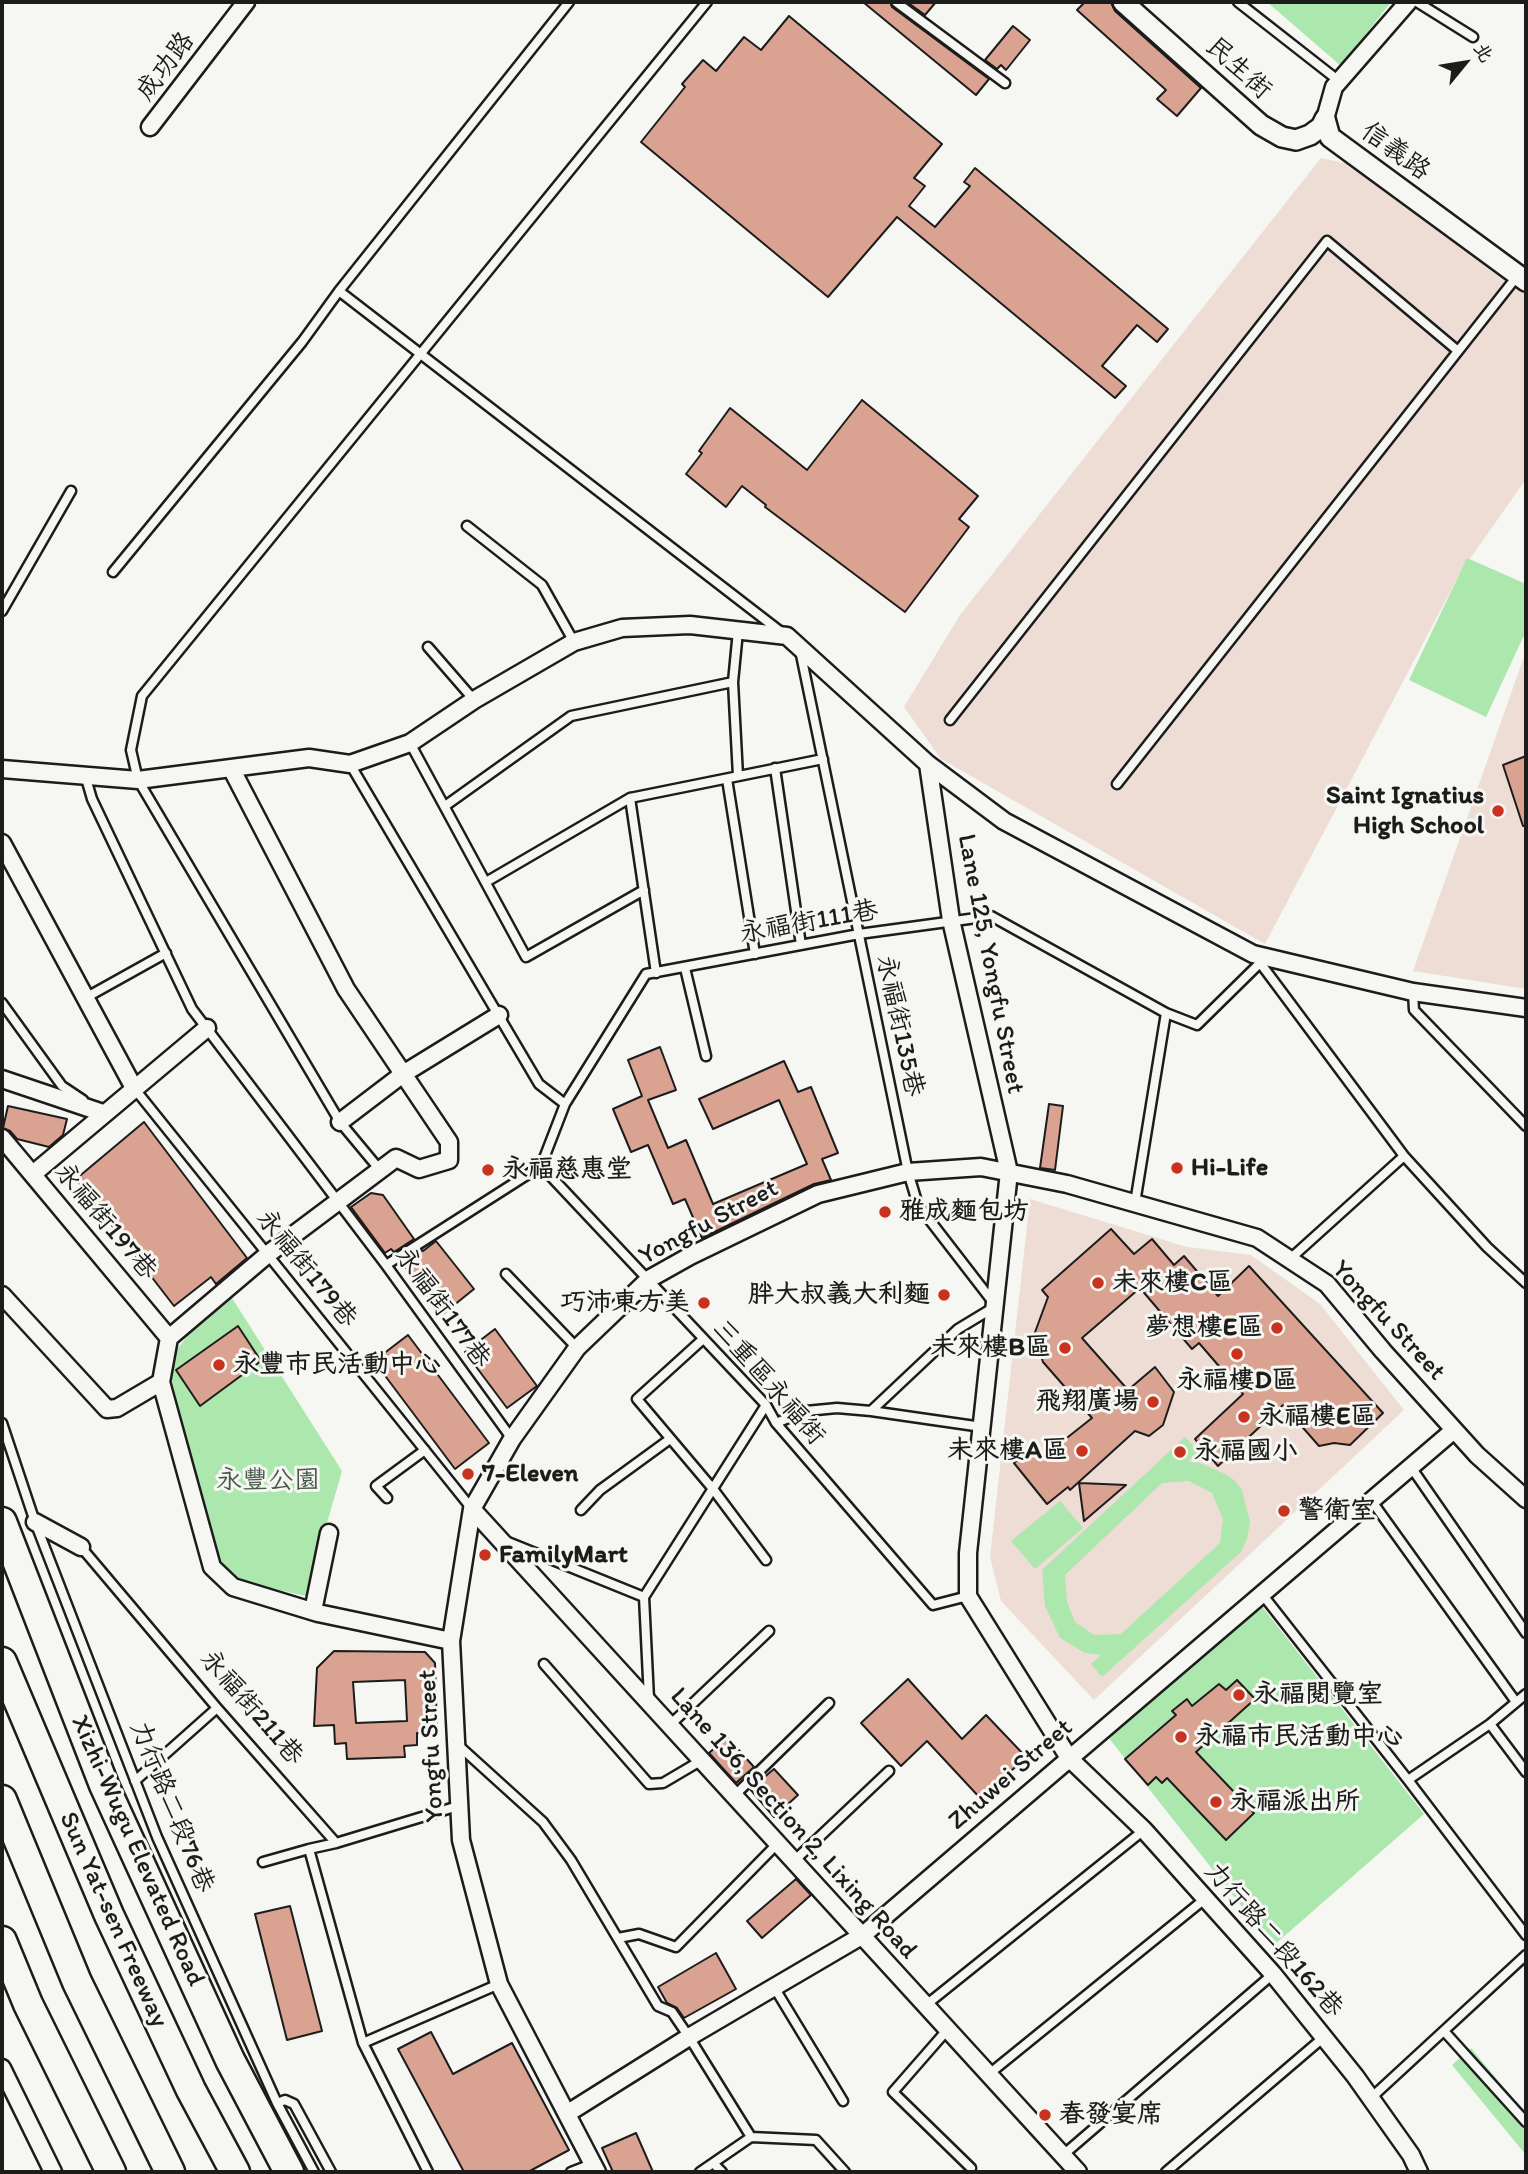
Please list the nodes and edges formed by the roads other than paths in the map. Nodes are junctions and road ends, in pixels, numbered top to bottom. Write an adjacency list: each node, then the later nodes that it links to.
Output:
1 (246, 2): 13 (street, 成功路)
2 (569, 2): 15 (lane)
3 (707, 2): 17 (lane)
4 (896, 2): 11 (lane)
5 (1238, 2): 10 (lane)
6 (1408, 2): 10 (street, 信義路)
7 (1417, 2): 9 (lane)
8 (1127, 3): 12 (street, 民生街)
9 (1473, 37)
10 (1339, 81): 12 (street, 信義路)
11 (1005, 83)
12 (1325, 119): 14 (street, 信義路)
13 (150, 127)
14 (1522, 278): 16 (lane)
15 (339, 291): 17 (lane); 20 (lane)
16 (1458, 351): 29 (lane); 41 (lane)
17 (422, 354): 23 (lane); 40 (lane)
18 (71, 491): 21 (lane)
19 (467, 526): 24 (lane)
20 (113, 572)
21 (2, 611)
22 (738, 631): 23 (street); 24 (street); 27 (lane)
23 (787, 636): 26 (street)
24 (574, 642): 28 (street)
25 (428, 646): 28 (lane)
26 (800, 647): 31 (lane, 永福街135巷); 33 (street)
27 (733, 682): 38 (lane); 43 (lane)
28 (474, 700): 30 (street)
29 (950, 720)
30 (411, 743): 32 (street); 43 (lane)
31 (823, 759): 35 (lane); 48 (lane, 永福街135巷)
32 (350, 764): 34 (street); 60 (lane)
33 (928, 764): 47 (street, Lane 125, Yongfu Street); 52 (street)
34 (231, 768): 40 (street); 63 (street)
35 (775, 768): 38 (lane); 49 (lane)
36 (2, 769): 37 (street)
37 (85, 775): 40 (street); 50 (lane)
38 (738, 776): 39 (lane)
39 (727, 779): 42 (lane); 51 (lane)
40 (138, 780): 68 (lane)
41 (1117, 784)
42 (630, 799): 45 (lane); 46 (lane)
43 (445, 806): 45 (lane)
44 (2, 842): 56 (street)
45 (486, 882): 46 (lane)
46 (644, 890): 54 (lane)
47 (951, 920): 48 (lane, 永福街111巷); 59 (lane, 永福街111巷); 75 (street, Lane 125, Yongfu Street)
48 (859, 934): 49 (lane, 永福街111巷); 74 (lane, 永福街135巷)
49 (801, 945): 51 (lane, 永福街111巷)
50 (166, 953): 56 (lane); 61 (lane)
51 (755, 954): 53 (lane, 永福街111巷)
52 (1257, 959): 55 (street); 59 (lane, 永福街111巷); 71 (lane)
53 (684, 968): 54 (lane, 永福街111巷); 62 (lane)
54 (656, 973): 66 (lane)
55 (1413, 992): 58 (street); 69 (lane)
56 (87, 997): 65 (street)
57 (2, 1003): 67 (lane)
58 (1526, 1008)
59 (1166, 1013): 78 (lane)
60 (499, 1015): 63 (street); 66 (lane)
61 (207, 1028): 65 (street); 77 (lane)
62 (706, 1056)
63 (404, 1074): 68 (street); 73 (street)
64 (2, 1079): 67 (street)
65 (134, 1088): 67 (street); 79 (lane, 永福街179巷)
66 (565, 1104): 72 (lane)
67 (103, 1113): 76 (street)
68 (340, 1122): 73 (lane)
69 (1526, 1126)
70 (2, 1138): 76 (street, 永福街197巷)
71 (1404, 1156): 80 (lane); 84 (lane)
72 (541, 1166): 81 (lane); 83 (lane, 三重區永福街)
73 (380, 1170): 77 (street)
74 (908, 1171): 75 (street, Yongfu Street); 83 (street, Yongfu Street); 86 (lane, 永福街135巷)
75 (1009, 1172): 78 (street, Yongfu Street); 86 (street, Lane 125, Yongfu Street)
76 (33, 1174): 87 (street, 永福街197巷)
77 (338, 1202): 79 (street); 81 (lane); 97 (lane, 永福街177巷)
78 (1135, 1203): 80 (street, Yongfu Street)
79 (268, 1254): 87 (street); 99 (lane, 永福街179巷)
80 (1290, 1259): 96 (street, Yongfu Street)
81 (386, 1265): 97 (lane)
82 (506, 1274): 89 (lane)
83 (649, 1279): 88 (lane, 三重區永福街); 89 (street, Yongfu Street)
84 (1526, 1283)
85 (2, 1295): 90 (street)
86 (996, 1306): 92 (lane); 95 (street, Lane 125, Yongfu Street)
87 (169, 1338): 90 (street)
88 (702, 1340): 91 (lane, 三重區永福街); 98 (lane)
89 (577, 1348): 97 (street, Yongfu Street)
90 (161, 1382): 116 (street)
91 (766, 1405): 94 (lane, 三重區永福街); 101 (lane)
92 (871, 1411): 94 (lane); 95 (lane)
93 (2, 1423): 108 (lane, 力行路二段76巷)
94 (776, 1423): 114 (lane, 三重區永福街)
95 (982, 1427): 114 (street, Lane 125, Yongfu Street)
96 (1454, 1430): 100 (street, Zhuwei Street); 103 (street, Yongfu Street)
97 (508, 1433): 105 (street, Yongfu Street)
98 (670, 1439): 101 (lane); 106 (lane)
99 (425, 1450): 102 (lane); 105 (lane, 永福街179巷)
100 (1411, 1467): 104 (street, Zhuwei Street); 118 (lane)
101 (713, 1489): 112 (lane); 115 (lane)
102 (387, 1498)
103 (1526, 1499)
104 (1371, 1500): 113 (street, Zhuwei Street); 124 (lane)
105 (472, 1509): 110 (street, Lane 136, Section 2, Lixing Road); 119 (street, Yongfu Street)
106 (581, 1510)
107 (2, 1521): 176 (highway, Xizhi-Wugu Elevated Road)
108 (35, 1522): 111 (street, 永福街211巷); 135 (lane, 力行路二段76巷)
109 (329, 1533): 116 (street)
110 (499, 1538): 115 (lane); 123 (street, Lane 136, Section 2, Lixing Road)
111 (82, 1548): 126 (lane, 永福街211巷)
112 (766, 1560)
113 (1262, 1594): 130 (street, Zhuwei Street); 134 (lane)
114 (968, 1596): 130 (street, 力行路二段162巷)
115 (644, 1597): 123 (lane)
116 (313, 1611): 119 (street)
117 (769, 1631): 128 (lane)
118 (1526, 1633)
119 (452, 1641): 129 (street, Yongfu Street)
120 (2, 1662): 175 (highway, Sun Yat-sen Freeway)
121 (544, 1664): 131 (lane)
122 (1526, 1695): 124 (lane)
123 (649, 1702): 128 (street, Lane 136, Section 2, Lixing Road)
124 (1516, 1702): 127 (lane)
125 (829, 1703): 136 (lane)
126 (217, 1708): 135 (lane); 140 (lane, 永福街211巷)
127 (1490, 1724): 133 (lane); 134 (lane)
128 (670, 1725): 131 (street, Lane 136, Section 2, Lixing Road)
129 (455, 1743): 138 (street, Yongfu Street); 148 (lane)
130 (1069, 1758): 139 (street, 力行路二段162巷); 146 (street, Zhuwei Street)
131 (702, 1760): 136 (street, Lane 136, Section 2, Lixing Road)
132 (888, 1771): 143 (lane)
133 (1526, 1772)
134 (1408, 1780): 147 (lane)
135 (135, 1781): 164 (lane, 力行路二段76巷)
136 (735, 1796): 141 (street, Lane 136, Section 2, Lixing Road)
137 (2, 1800): 174 (highway, Sun Yat-sen Freeway)
138 (458, 1806): 140 (lane); 152 (street, Yongfu Street)
139 (1144, 1830): 145 (street, 力行路二段162巷); 154 (lane)
140 (336, 1843): 142 (lane)
141 (778, 1843): 143 (street, Lane 136, Section 2, Lixing Road); 148 (lane)
142 (309, 1849): 144 (lane); 159 (lane)
143 (794, 1861): 146 (street, Lane 136, Section 2, Lixing Road)
144 (263, 1862)
145 (1206, 1898): 151 (street, 力行路二段162巷); 161 (lane)
146 (863, 1935): 153 (street, Zhuwei Street); 154 (street, Lane 136, Section 2, Lixing Road)
147 (1526, 1936)
148 (618, 1938): 157 (lane)
149 (2, 1941): 173 (highway)
150 (1526, 1955): 156 (lane)
151 (1273, 1974): 158 (street, 力行路二段162巷); 168 (lane)
152 (499, 1984): 159 (lane); 165 (street, Yongfu Street)
153 (774, 1987): 157 (street, Zhuwei Street); 163 (lane)
154 (926, 2005): 155 (street, Lane 136, Section 2, Lixing Road)
155 (948, 2029): 161 (street, Lane 136, Section 2, Lixing Road); 171 (lane)
156 (1444, 2031): 162 (lane); 166 (lane)
157 (690, 2037): 165 (street, Zhuwei Street); 167 (lane)
158 (1324, 2037): 162 (street, 力行路二段162巷); 185 (lane)
159 (363, 2043): 179 (lane)
160 (2, 2068): 172 (street)
161 (989, 2074): 168 (street, Lane 136, Section 2, Lixing Road)
162 (1371, 2098): 186 (street, 力行路二段162巷)
163 (843, 2101)
164 (278, 2104): 177 (lane, 力行路二段76巷); 178 (lane)
165 (568, 2113): 170 (street, Yongfu Street)
166 (1526, 2122)
167 (751, 2137): 169 (lane); 183 (lane)
168 (1062, 2156): 184 (street, Lane 136, Section 2, Lixing Road)
169 (714, 2164): 181 (lane); 182 (lane)
170 (596, 2167): 180 (lane)
171 (971, 2168)
172 (53, 2172)
173 (111, 2172)
174 (170, 2172)
175 (235, 2172)
176 (289, 2172)
177 (314, 2172)
178 (331, 2172)
179 (428, 2172)
180 (571, 2172)
181 (700, 2172)
182 (722, 2172)
183 (845, 2172)
184 (1077, 2172)
185 (1166, 2172)
186 (1419, 2172)

